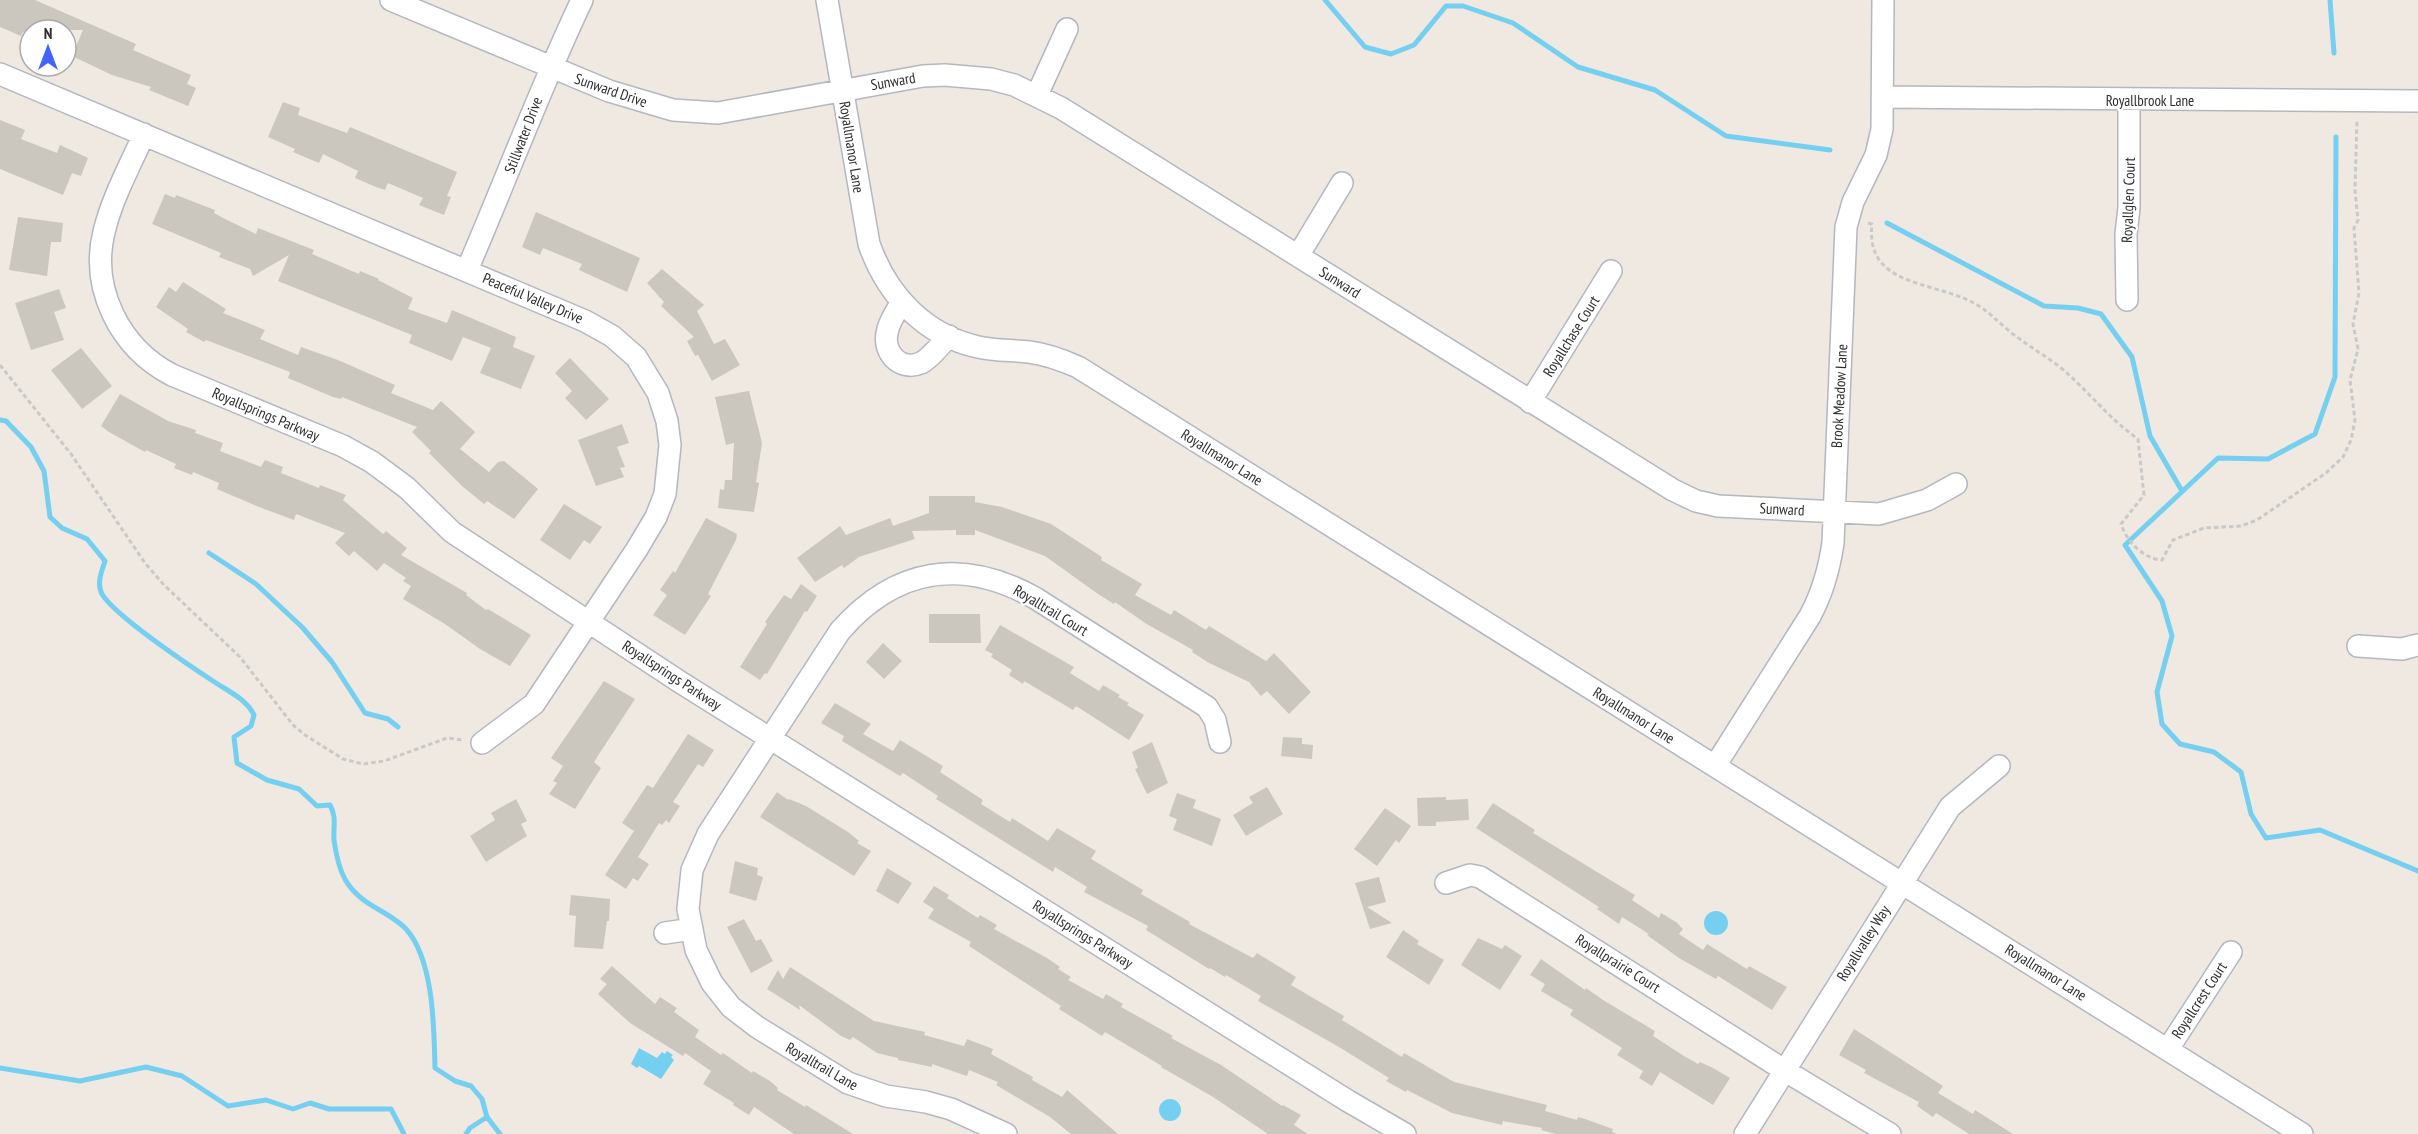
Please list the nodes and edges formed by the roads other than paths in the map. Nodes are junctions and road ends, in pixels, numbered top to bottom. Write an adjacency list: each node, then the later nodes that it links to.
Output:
1 (391, 0): 6 (street, Sunward Drive)
2 (582, 0): 6 (street, Stillwater Drive)
3 (827, 0): 8 (street, Royallmanor Lane)
4 (1883, 0): 10 (street, Brook Meadow Lane)
5 (1067, 28): 9 (street)
6 (550, 68): 8 (street, Sunward Drive); 16 (street, Stillwater Drive)
7 (0, 74): 13 (street, Peaceful Valley Drive)
8 (843, 90): 9 (street, Sunward); 19 (street, Royallmanor Lane)
9 (1037, 95): 15 (street, Sunward)
10 (1882, 97): 11 (street, Royallbrook Lane); 23 (street, Brook Meadow Lane)
11 (2129, 99): 12 (street, Royallbrook Lane); 18 (street, Royallglen Court)
12 (2418, 101)
13 (144, 134): 16 (street, Peaceful Valley Drive); 24 (street, Royallsprings Parkway)
14 (1342, 183): 15 (street)
15 (1298, 256): 21 (street, Sunward)
16 (467, 270): 24 (street, Peaceful Valley Drive)
17 (1611, 271): 21 (street, Royallchase Court)
18 (2127, 300)
19 (901, 303): 20 (street, Royallmanor Lane); 20 (street)
20 (949, 336): 30 (street, Royallmanor Lane)
21 (1530, 402): 23 (street, Sunward)
22 (1956, 484): 23 (street, Sunward)
23 (1833, 511): 30 (street, Brook Meadow Lane)
24 (589, 621): 27 (street, Royallsprings Parkway); 29 (street, Peaceful Valley Drive)
25 (2418, 645): 26 (street)
26 (2358, 646)
27 (769, 738): 28 (street, Royalltrail Court); 34 (street, Royalltrail Lane); 40 (street, Royallsprings Parkway)
28 (1220, 742)
29 (482, 743)
30 (1715, 766): 32 (street, Royallmanor Lane)
31 (1999, 766): 32 (street, Royallvalley Way)
32 (1901, 882): 37 (street, Royallmanor Lane); 38 (street, Royallvalley Way)
33 (1446, 883): 38 (street, Royallprairie Court)
34 (692, 929): 35 (street); 39 (street, Royalltrail Lane)
35 (665, 933)
36 (2231, 952): 37 (street, Royallcrest Court)
37 (2168, 1049): 43 (street, Royallmanor Lane)
38 (1784, 1070): 41 (street, Royallvalley Way); 42 (street, Royallprairie Court)
39 (1006, 1134)
40 (1405, 1134)
41 (1745, 1134)
42 (1890, 1134)
43 (2302, 1134)

